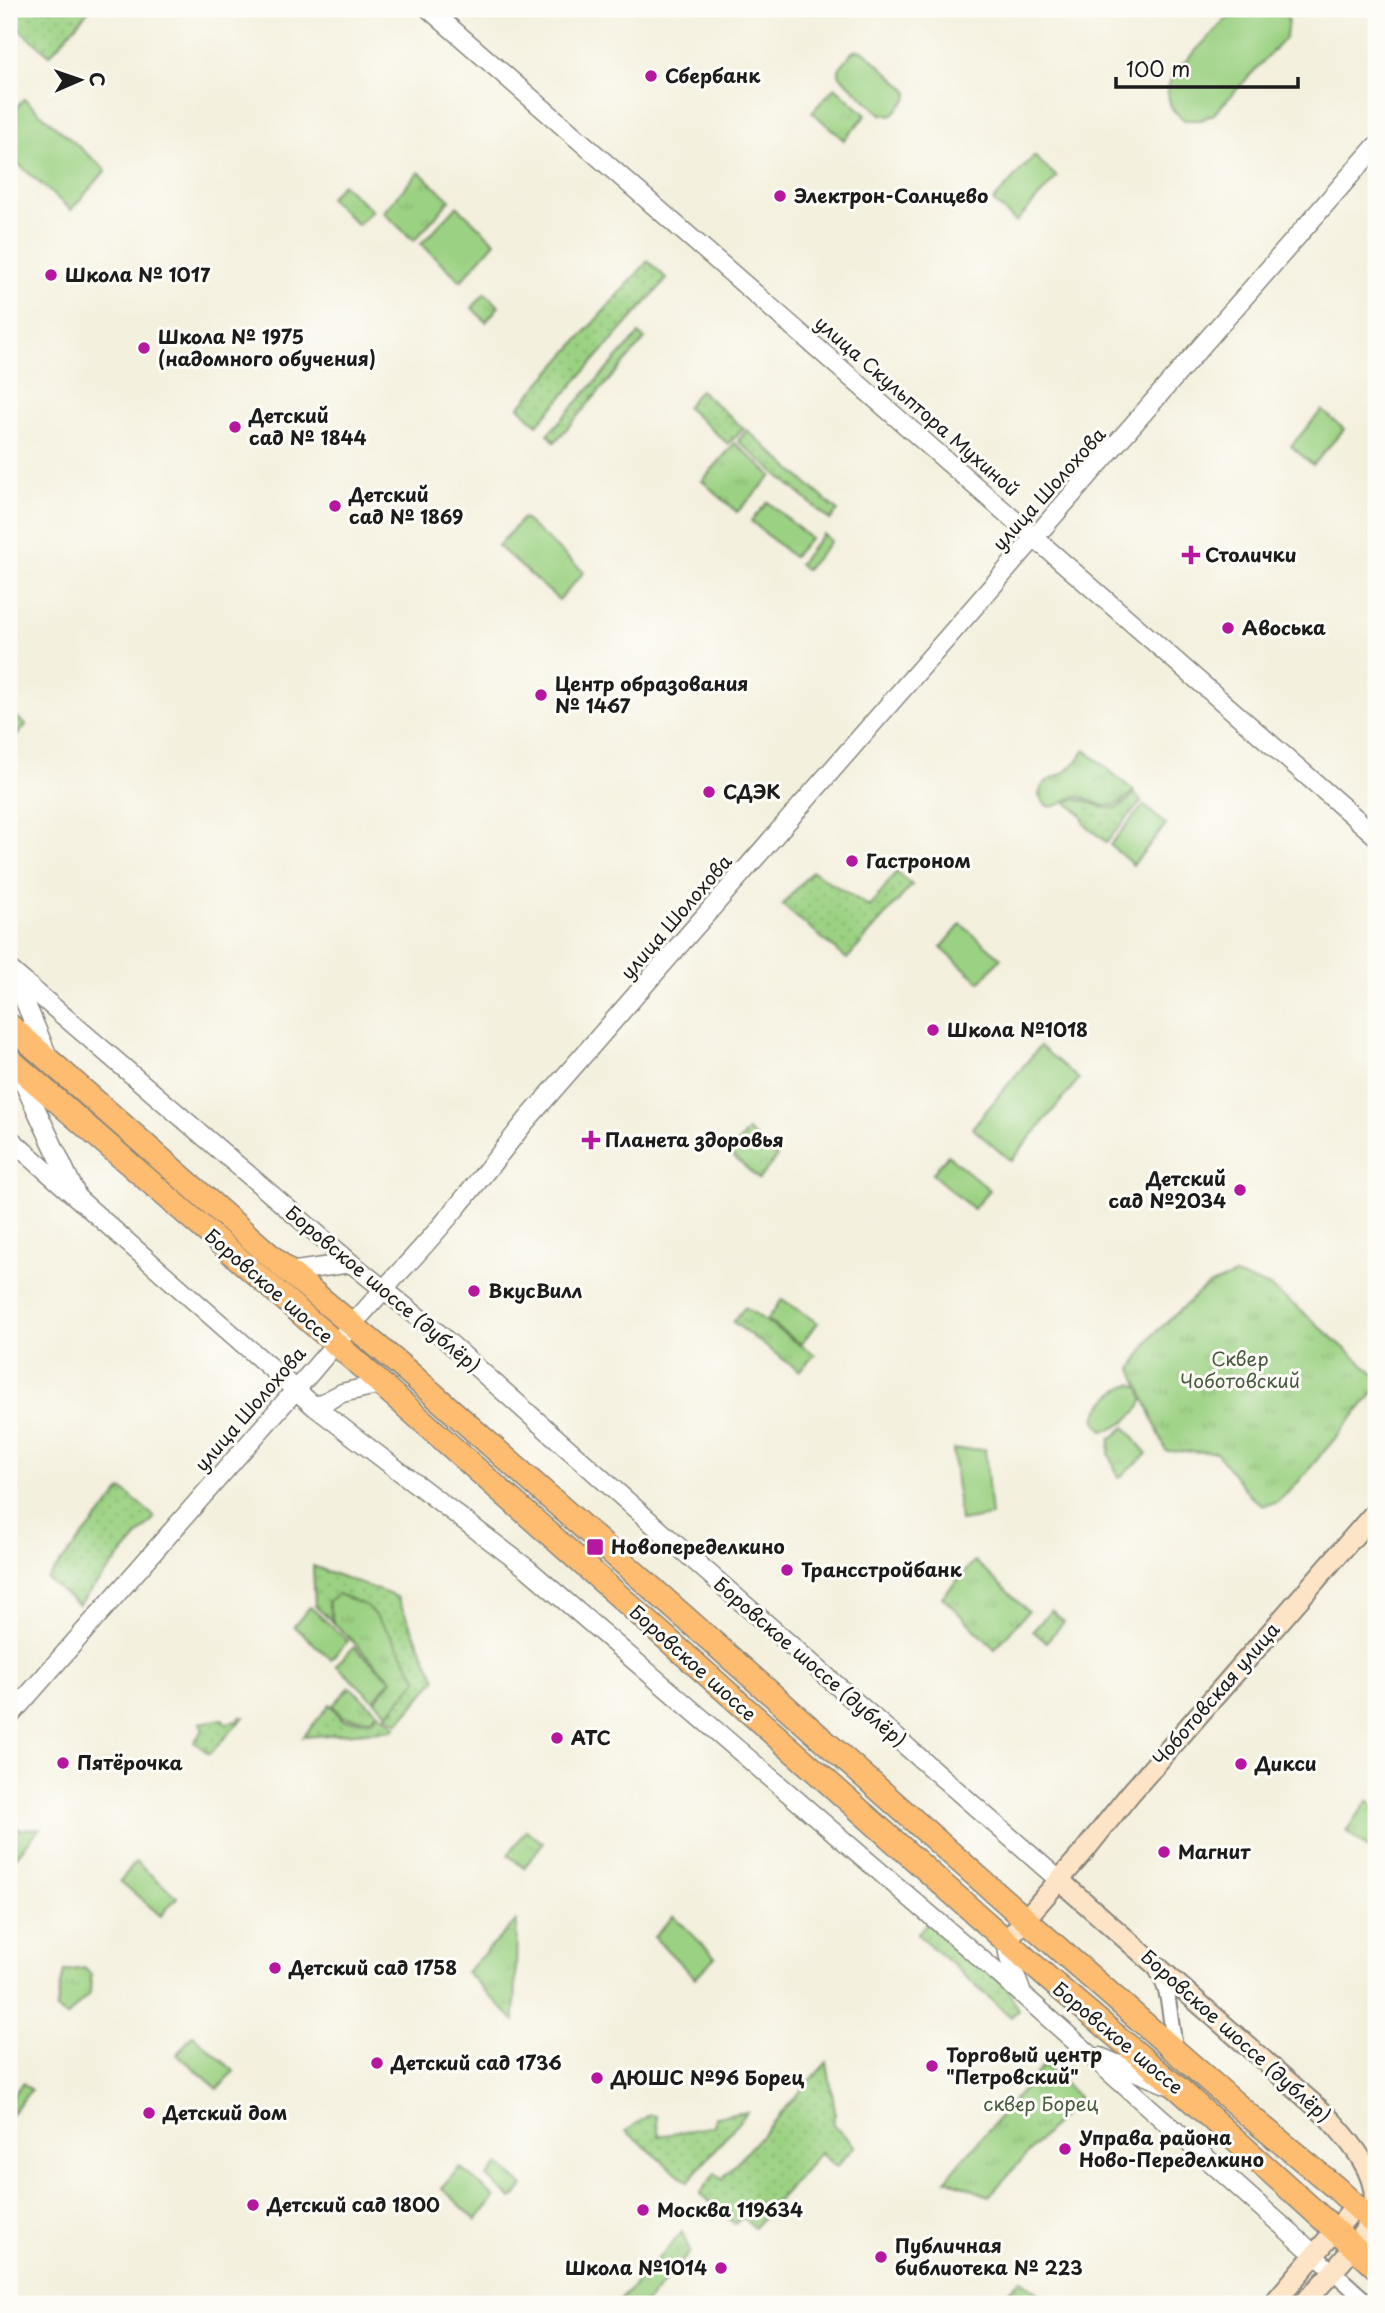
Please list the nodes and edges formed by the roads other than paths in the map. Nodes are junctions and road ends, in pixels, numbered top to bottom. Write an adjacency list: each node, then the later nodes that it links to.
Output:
1 (429, 9): 3 (street, улица Скульптора Мухиной)
2 (1376, 146): 3 (street, улица Шолохова)
3 (1034, 536): 4 (street, улица Скульптора Мухиной); 13 (street, улица Шолохова)
4 (1376, 836)
5 (10, 970): 8 (street); 11 (street, Боровское шоссе (дублёр))
6 (9, 1025): 8 (main road, Боровское шоссе)
7 (12, 1062): 10 (street); 15 (main road, Боровское шоссе)
8 (51, 1062): 12 (main road, Боровское шоссе)
9 (9, 1138): 10 (street)
10 (80, 1202): 17 (street)
11 (351, 1263): 12 (street); 13 (street, Боровское шоссе (дублёр))
12 (289, 1272): 14 (main road, Боровское шоссе)
13 (383, 1289): 14 (street, улица Шолохова); 21 (street, Боровское шоссе (дублёр))
14 (351, 1323): 15 (street, улица Шолохова); 22 (main road, Боровское шоссе)
15 (335, 1343): 16 (main road, Боровское шоссе); 17 (street, улица Шолохова)
16 (380, 1384): 18 (street); 23 (main road, Боровское шоссе)
17 (296, 1390): 18 (street); 20 (street, улица Шолохова)
18 (315, 1407): 25 (street)
19 (1376, 1511): 21 (main road, Чоботовская улица)
20 (9, 1717)
21 (1059, 1880): 22 (main road, Чоботовская улица); 24 (main road, Боровское шоссе (дублёр))
22 (1026, 1919): 23 (main road, Чоботовская улица); 27 (main road, Боровское шоссе)
23 (1006, 1941): 25 (street); 28 (main road, Боровское шоссе)
24 (1149, 1959): 27 (street); 29 (main road, Боровское шоссе (дублёр))
25 (1023, 1995): 26 (street)
26 (1087, 2052): 28 (street); 31 (street)
27 (1178, 2054): 29 (main road, Боровское шоссе)
28 (1180, 2090): 30 (main road, Боровское шоссе)
29 (1367, 2218): 30 (main road)
30 (1344, 2239): 31 (main road); 32 (main road, Боровское шоссе); 33 (main road)
31 (1315, 2255): 33 (street); 34 (main road)
32 (1376, 2267)
33 (1332, 2272): 35 (main road); 36 (street)
34 (1273, 2304)
35 (1304, 2304)
36 (1369, 2304)

